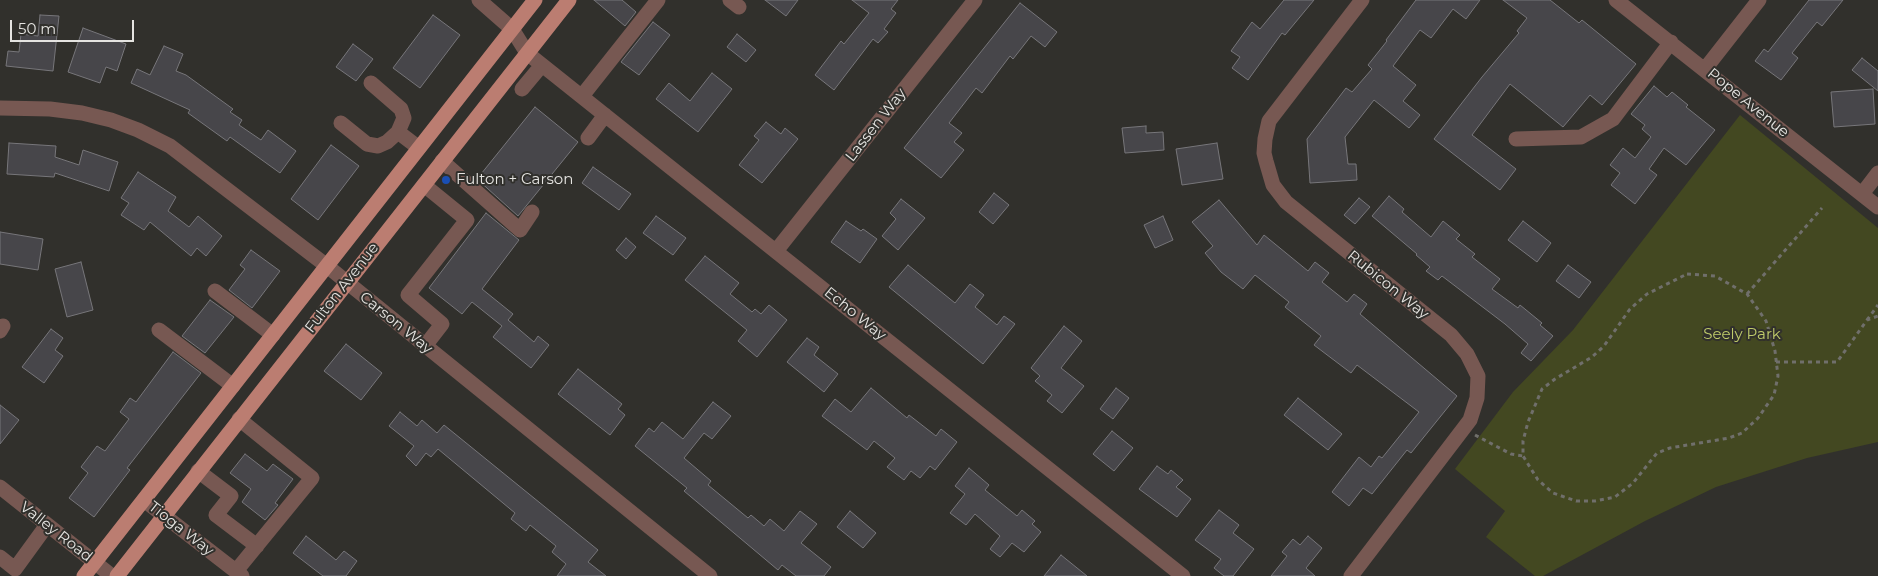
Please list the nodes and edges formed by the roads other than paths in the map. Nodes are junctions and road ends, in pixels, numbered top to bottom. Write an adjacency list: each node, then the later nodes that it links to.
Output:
1 (479, 0): 9 (street)
2 (535, 0): 9 (main road, Fulton Avenue)
3 (569, 0): 11 (main road, Fulton Avenue)
4 (658, 0): 16 (street)
5 (975, 0): 30 (street, Lassen Way)
6 (1362, 0): 53 (street, Rubicon Way)
7 (1616, 0): 10 (street, Pope Avenue)
8 (1759, 0): 13 (street)
9 (512, 28): 11 (street); 23 (main road, Fulton Avenue)
10 (1671, 42): 13 (street, Pope Avenue); 22 (street)
11 (527, 53): 12 (street, Echo Way); 24 (main road, Fulton Avenue)
12 (542, 64): 15 (street); 16 (street, Echo Way)
13 (1704, 68): 27 (street, Pope Avenue)
14 (371, 83): 20 (street)
15 (522, 89)
16 (582, 96): 18 (street, Echo Way)
17 (0, 108): 31 (street, Carson Way)
18 (605, 115): 21 (street); 30 (street, Echo Way)
19 (340, 123): 20 (street)
20 (398, 132): 23 (street)
21 (588, 138)
22 (1516, 138)
23 (419, 148): 31 (main road, Fulton Avenue)
24 (442, 162): 26 (main road, Fulton Avenue); 29 (street)
25 (1878, 173): 27 (street)
26 (424, 184): 32 (main road, Fulton Avenue); 36 (street)
27 (1862, 194): 28 (street, Pope Avenue)
28 (1878, 207)
29 (532, 212)
30 (776, 251): 52 (street, Echo Way)
31 (327, 266): 32 (street, Carson Way); 35 (main road, Fulton Avenue)
32 (346, 282): 36 (street, Carson Way); 38 (main road, Fulton Avenue)
33 (215, 291): 35 (street)
34 (159, 330): 37 (street)
35 (273, 335): 37 (main road, Fulton Avenue)
36 (425, 346): 51 (street, Carson Way)
37 (233, 386): 41 (main road, Fulton Avenue)
38 (239, 419): 39 (main road, Fulton Avenue); 44 (street)
39 (198, 471): 42 (main road, Fulton Avenue); 44 (street)
40 (0, 487): 43 (street, Valley Road)
41 (144, 500): 42 (street, Tioga Way); 46 (main road, Fulton Avenue)
42 (164, 515): 47 (street, Tioga Way); 50 (main road, Fulton Avenue)
43 (47, 525): 45 (street); 46 (street, Valley Road)
44 (257, 546): 47 (street)
45 (0, 557)
46 (95, 562): 48 (main road, Fulton Avenue); 49 (street, Valley Road)
47 (239, 573)
48 (84, 576)
49 (112, 576)
50 (117, 576)
51 (710, 576)
52 (1183, 576)
53 (1351, 576)

